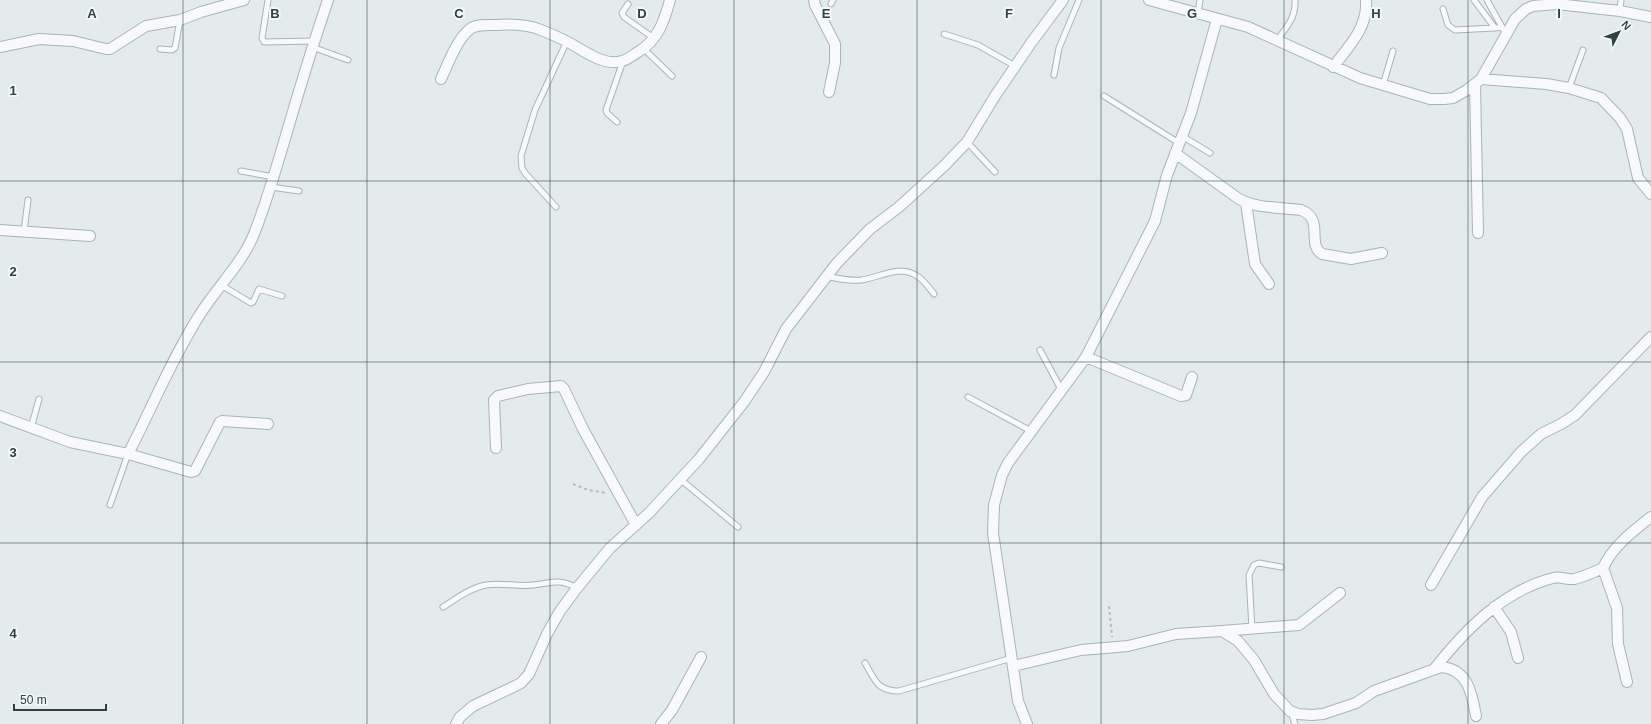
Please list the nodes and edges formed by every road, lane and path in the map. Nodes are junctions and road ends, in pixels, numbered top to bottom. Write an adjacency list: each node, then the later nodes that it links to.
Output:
1 (244, 0): 21 (street)
2 (268, 0): 28 (lane)
3 (328, 0): 28 (street)
4 (670, 0): 25 (street)
5 (814, 0): 44 (street)
6 (1063, 0): 36 (street)
7 (1079, 0): 38 (lane)
8 (1150, 0): 18 (street)
9 (1200, 0): 18 (lane)
10 (1295, 0): 26 (lane)
11 (1366, 0): 37 (street)
12 (1474, 0): 22 (lane)
13 (1487, 0): 23 (lane)
14 (1621, 0): 17 (lane)
15 (628, 4): 25 (lane)
16 (1443, 8): 22 (lane)
17 (1620, 11): 19 (street); 23 (street)
18 (1198, 13): 20 (street)
19 (1651, 17)
20 (1217, 18): 26 (street); 47 (street)
21 (180, 20): 29 (street); 30 (lane)
22 (1495, 28): 23 (lane)
23 (1504, 30): 41 (street)
24 (944, 34): 36 (lane)
25 (655, 39): 31 (street)
26 (1277, 40): 37 (street)
27 (567, 42): 35 (street); 40 (street); 59 (lane)
28 (313, 44): 34 (lane); 53 (street)
29 (0, 47)
30 (160, 49)
31 (644, 49): 35 (street); 39 (lane)
32 (1583, 50): 43 (lane)
33 (1393, 51): 42 (lane)
34 (348, 60)
35 (622, 61): 46 (lane)
36 (1015, 66): 48 (street)
37 (1333, 66): 42 (street)
38 (1054, 74)
39 (672, 76)
40 (441, 79)
41 (1478, 81): 42 (street); 43 (street); 62 (street)
42 (1383, 85)
43 (1569, 88): 56 (street)
44 (829, 92)
45 (1104, 96): 47 (lane)
46 (617, 122)
47 (1181, 139): 49 (street); 50 (lane)
48 (967, 142): 52 (lane); 65 (street)
49 (1175, 152): 58 (street); 72 (street)
50 (1210, 153)
51 (241, 171): 53 (lane)
52 (995, 172)
53 (274, 176): 54 (street)
54 (271, 187): 55 (lane); 66 (street)
55 (299, 191)
56 (1651, 194)
57 (28, 200): 61 (lane)
58 (1246, 203): 64 (street); 67 (street)
59 (556, 207)
60 (0, 230): 61 (street)
61 (24, 231): 63 (street)
62 (1478, 233)
63 (90, 236)
64 (1382, 253)
65 (827, 276): 68 (lane); 83 (street)
66 (220, 284): 69 (lane); 82 (street)
67 (1269, 284)
68 (934, 294)
69 (282, 296)
70 (1651, 337): 92 (street)
71 (1040, 350): 74 (lane)
72 (1086, 357): 73 (street); 74 (street)
73 (1192, 377)
74 (1062, 391): 80 (street)
75 (968, 398): 80 (lane)
76 (39, 399): 79 (lane)
77 (0, 416): 79 (street)
78 (268, 424): 82 (street)
79 (30, 429): 82 (street)
80 (1031, 432): 103 (street)
81 (496, 448): 85 (street)
82 (128, 454): 86 (lane)
83 (680, 479): 88 (street); 89 (lane)
84 (573, 484): 85 (path)
85 (619, 493): 88 (street)
86 (110, 505)
87 (1651, 517): 91 (street)
88 (636, 525): 93 (street)
89 (738, 527)
90 (1281, 567): 98 (lane)
91 (1603, 568): 97 (street); 106 (street)
92 (1431, 585)
93 (577, 588): 96 (lane); 109 (street)
94 (1340, 593): 98 (street)
95 (1109, 606): 100 (path)
96 (443, 607)
97 (1494, 608): 102 (street); 105 (street)
98 (1252, 629): 99 (street)
99 (1222, 631): 100 (street); 107 (street)
100 (1112, 647): 103 (street)
101 (702, 657): 110 (street)
102 (1518, 658)
103 (1012, 662): 104 (lane); 111 (street)
104 (865, 663)
105 (1435, 668): 107 (street); 108 (street)
106 (1627, 682)
107 (1290, 711): 112 (lane)
108 (1476, 716)
109 (460, 722)
110 (661, 724)
111 (1027, 724)
112 (1296, 724)

